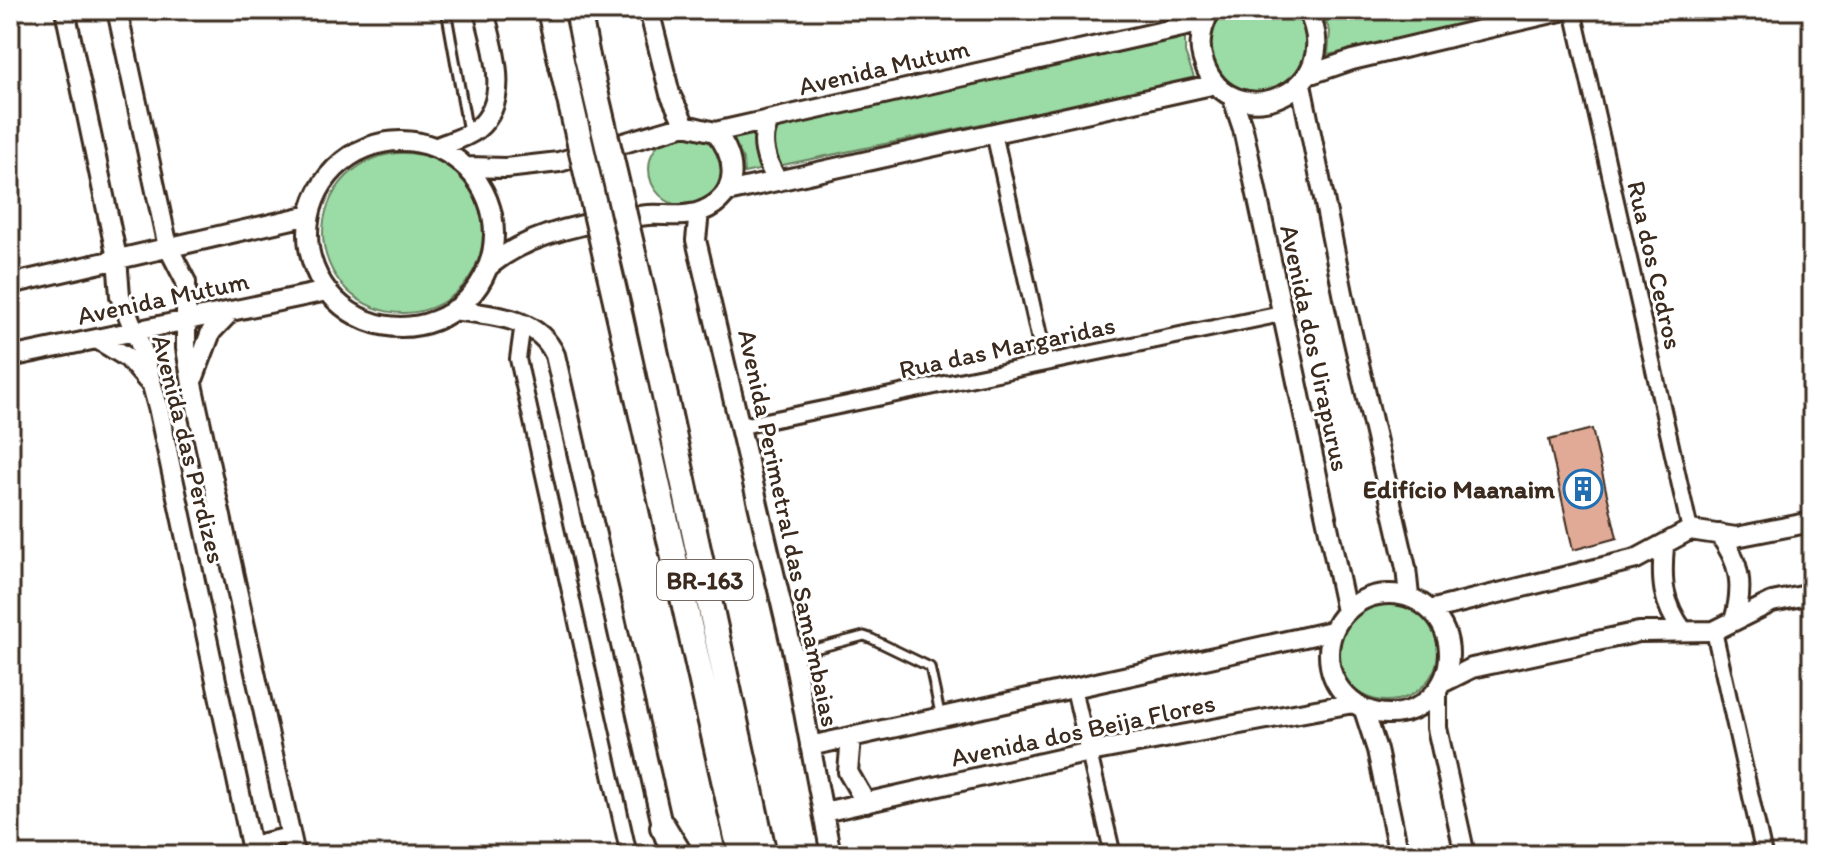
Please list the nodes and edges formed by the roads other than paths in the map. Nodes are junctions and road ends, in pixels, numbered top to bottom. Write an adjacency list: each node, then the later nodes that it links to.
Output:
1 (65, 10): 28 (street, Avenida das Perdizes)
2 (117, 10): 27 (street, Avenida das Perdizes)
3 (456, 10): 11 (lane)
4 (484, 10): 20 (street)
5 (550, 10): 73 (highway, BR-163, bridge)
6 (578, 10): 74 (highway, BR-163, bridge)
7 (649, 10): 17 (street)
8 (1307, 10): 13 (street)
9 (1565, 10): 13 (street)
10 (1573, 10): 45 (street, Rua dos Cedros)
11 (446, 11): 20 (lane)
12 (1207, 16): 14 (street); 16 (street, Avenida Mutum)
13 (1304, 79): 15 (street); 49 (street, Avenida dos Uirapurus)
14 (1216, 84): 15 (street); 19 (street)
15 (1232, 96): 34 (street, Avenida dos Uirapurus)
16 (770, 120): 18 (street, Avenida Mutum); 23 (street)
17 (685, 125): 18 (street); 22 (street)
18 (715, 132): 24 (street)
19 (994, 133): 23 (street); 40 (street)
20 (468, 135): 21 (street)
21 (437, 147): 22 (street); 26 (street)
22 (467, 167): 29 (street)
23 (778, 181): 24 (street)
24 (727, 192): 25 (street)
25 (699, 212): 29 (street); 43 (street, Avenida Perimetral das Samambaias)
26 (310, 215): 27 (street, Avenida Mutum); 31 (street)
27 (168, 247): 28 (street, Avenida Mutum); 35 (street, Avenida das Perdizes)
28 (117, 258): 30 (street, Avenida Mutum); 37 (street, Avenida das Perdizes)
29 (487, 268): 33 (street)
30 (10, 284)
31 (327, 291): 32 (street, Avenida Mutum); 33 (street)
32 (231, 310): 35 (street, Avenida Mutum); 41 (street)
33 (453, 310): 36 (street)
34 (1281, 314): 40 (street, Rua das Margaridas); 51 (street, Avenida dos Uirapurus)
35 (184, 320): 37 (street, Avenida Mutum); 41 (street, Avenida das Perdizes)
36 (523, 323): 66 (street); 70 (street)
37 (136, 333): 38 (street, Avenida Mutum); 42 (street, Avenida das Perdizes)
38 (97, 339): 39 (street, Avenida Mutum); 42 (street)
39 (10, 357)
40 (1045, 363): 43 (street, Rua das Margaridas)
41 (192, 384): 67 (street, Avenida das Perdizes)
42 (151, 386): 68 (street, Avenida das Perdizes)
43 (742, 426): 56 (street, Avenida Perimetral das Samambaias)
44 (1812, 522): 46 (street)
45 (1690, 530): 46 (street); 47 (street)
46 (1719, 534): 52 (street)
47 (1664, 546): 50 (street); 54 (street)
48 (1812, 594): 52 (street)
49 (1409, 596): 50 (street); 51 (street)
50 (1430, 610): 57 (street)
51 (1346, 611): 53 (street)
52 (1734, 621): 55 (street)
53 (1332, 631): 58 (street, Avenida dos Beija Flores); 59 (street)
54 (1683, 631): 55 (street); 57 (street)
55 (1714, 631): 79 (street)
56 (793, 654): 60 (lane); 62 (street, Avenida Perimetral das Samambaias)
57 (1440, 687): 59 (street); 78 (street)
58 (1074, 689): 60 (street, Avenida dos Beija Flores); 63 (street)
59 (1358, 706): 63 (street, Avenida dos Beija Flores); 77 (street)
60 (941, 718): 61 (street, Avenida dos Beija Flores)
61 (851, 737): 62 (street, Avenida dos Beija Flores); 64 (street)
62 (810, 746): 65 (street, Avenida Perimetral das Samambaias)
63 (1090, 752): 64 (street, Avenida dos Beija Flores); 76 (street)
64 (866, 803): 65 (street, Avenida dos Beija Flores)
65 (824, 812): 75 (street, Avenida Perimetral das Samambaias)
66 (663, 827): 71 (street); 72 (highway)
67 (290, 835): 68 (street); 69 (street, Avenida das Perdizes)
68 (252, 850)
69 (295, 855)
70 (629, 855)
71 (669, 855)
72 (680, 855)
73 (741, 855)
74 (764, 855)
75 (831, 855)
76 (1113, 855)
77 (1399, 855)
78 (1465, 855)
79 (1764, 855)

